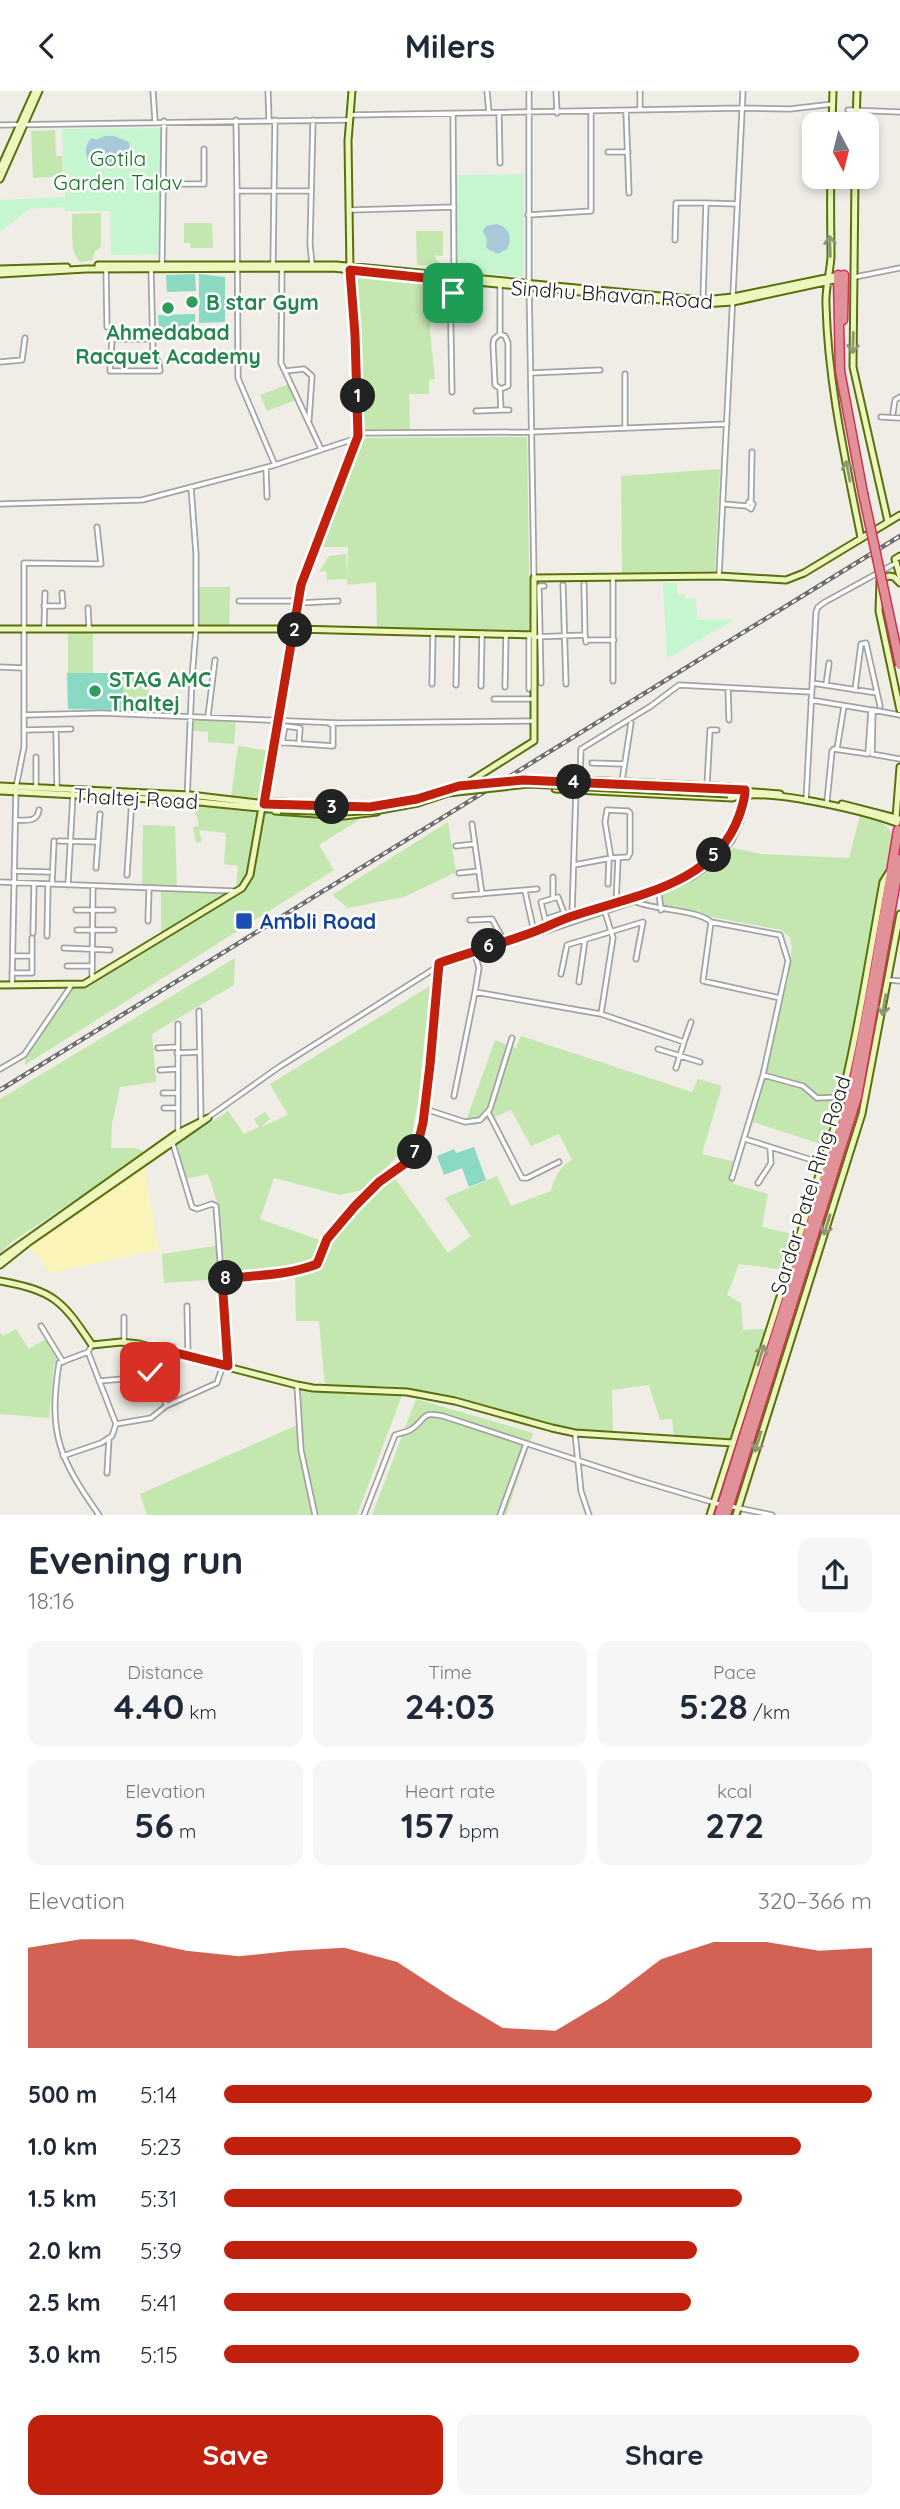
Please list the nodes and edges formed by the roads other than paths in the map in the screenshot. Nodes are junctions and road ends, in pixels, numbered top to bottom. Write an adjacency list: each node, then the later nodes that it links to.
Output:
1 (37, 91): 34 (street)
2 (153, 91): 31 (street)
3 (268, 91): 28 (street)
4 (352, 91): 26 (street)
5 (487, 91): 21 (street)
6 (529, 91): 23 (street)
7 (556, 91): 24 (street)
8 (640, 91): 15 (street)
9 (743, 91): 13 (street)
10 (833, 91): 12 (street)
11 (857, 91): 17 (street)
12 (832, 104): 13 (street); 19 (street)
13 (742, 108): 15 (street); 49 (street)
14 (626, 110): 15 (street); 18 (street); 37 (street)
15 (640, 110)
16 (848, 110): 17 (street)
17 (857, 110): 20 (street)
18 (591, 112): 24 (street); 52 (street)
19 (832, 112)
20 (900, 112)
21 (489, 113): 22 (street); 25 (street)
22 (499, 113): 23 (street); 38 (street)
23 (529, 113): 24 (street); 52 (street)
24 (557, 113)
25 (453, 114): 26 (street); 50 (street)
26 (350, 117): 30 (street); 51 (street)
27 (236, 120): 28 (street); 32 (street); 44 (street)
28 (269, 120): 29 (street)
29 (275, 120): 30 (street); 45 (street)
30 (313, 120): 46 (street)
31 (155, 121): 32 (street); 34 (street)
32 (164, 121): 41 (street)
33 (0, 125): 34 (street)
34 (22, 125): 39 (street); 40 (street)
35 (204, 149): 41 (street)
36 (608, 152): 37 (street)
37 (628, 152): 47 (street)
38 (500, 163)
39 (0, 169)
40 (0, 179)
41 (164, 184): 57 (street)
42 (831, 189): 67 (street, one-way to 42)
43 (855, 189): 65 (street)
44 (237, 191): 45 (street); 58 (street)
45 (274, 191): 46 (street); 54 (street)
46 (311, 191): 55 (street)
47 (629, 193)
48 (706, 203): 49 (street); 53 (street); 71 (street)
49 (737, 204): 70 (street)
50 (454, 207): 51 (street); 66 (street)
51 (350, 210): 60 (street)
52 (528, 215): 69 (street)
53 (676, 240)
54 (273, 264): 55 (street, Sindhu Bhavan Road); 58 (street, Sindhu Bhavan Road)
55 (312, 265): 60 (street, Sindhu Bhavan Road)
56 (151, 267): 57 (street, Sindhu Bhavan Road); 62 (street, Sindhu Bhavan Road); 63 (street, Sindhu Bhavan Road); 75 (street)
57 (162, 267): 58 (street, Sindhu Bhavan Road)
58 (237, 267): 59 (street, Sindhu Bhavan Road); 98 (street)
59 (282, 268): 60 (street, Sindhu Bhavan Road); 79 (street)
60 (350, 268): 66 (street, Sindhu Bhavan Road); 95 (street)
61 (900, 268): 65 (street)
62 (106, 269): 63 (street, Sindhu Bhavan Road); 72 (street)
63 (0, 272)
64 (841, 277): 67 (street, Sindhu Bhavan Road); 76 (highway)
65 (855, 277): 105 (street, one-way to 105)
66 (453, 279): 68 (street, Sindhu Bhavan Road); 69 (street, Sindhu Bhavan Road); 83 (street)
67 (827, 279): 70 (street, Sindhu Bhavan Road); 107 (street, one-way to 67)
68 (500, 285): 69 (street, Sindhu Bhavan Road); 73 (street)
69 (529, 286): 71 (street, Sindhu Bhavan Road); 80 (street)
70 (733, 299): 71 (street, Sindhu Bhavan Road); 92 (street)
71 (703, 302)
72 (107, 327)
73 (500, 334): 82 (street); 82 (street)
74 (25, 338): 77 (street)
75 (153, 339): 75 (street)
76 (840, 344): 138 (highway, bridge); 141 (highway, bridge)
77 (0, 362)
78 (600, 370): 80 (street)
79 (285, 371): 91 (street); 91 (street)
80 (531, 373): 94 (street)
81 (625, 374): 93 (street)
82 (500, 389): 85 (street)
83 (452, 392)
84 (900, 397): 88 (street)
85 (500, 410): 86 (street); 87 (street)
86 (509, 410)
87 (476, 411)
88 (893, 413)
89 (881, 417): 90 (street)
90 (900, 418)
91 (309, 422): 96 (street)
92 (727, 423): 93 (street); 102 (street)
93 (625, 428): 94 (street)
94 (531, 432): 95 (street); 112 (street)
95 (357, 436): 96 (street); 121 (street)
96 (321, 449): 98 (street)
97 (752, 452): 102 (street)
98 (275, 465): 99 (street)
99 (265, 468): 100 (street); 101 (street)
100 (191, 487): 103 (street); 128 (street)
101 (267, 497)
102 (723, 503): 109 (street)
103 (0, 504)
104 (900, 515): 105 (street)
105 (888, 522): 107 (street)
106 (97, 527): 125 (street)
107 (861, 538): 109 (street)
108 (897, 559): 110 (street); 146 (street)
109 (719, 576): 111 (street)
110 (900, 576)
111 (613, 577): 112 (street); 137 (street)
112 (534, 578): 135 (street)
113 (900, 583): 163 (street)
114 (584, 584): 134 (street)
115 (544, 586): 135 (street)
116 (563, 586): 136 (street)
117 (45, 593): 122 (street)
118 (62, 593): 122 (street)
119 (239, 601): 121 (street)
120 (338, 601): 121 (street)
121 (299, 602): 129 (street)
122 (44, 606): 126 (street)
123 (89, 608): 127 (street)
124 (0, 629): 125 (street)
125 (22, 629): 126 (street); 143 (street)
126 (44, 629): 127 (street)
127 (89, 629): 128 (street)
128 (196, 629): 129 (street); 165 (street)
129 (295, 629): 130 (street); 167 (street)
130 (433, 632): 131 (street); 147 (street)
131 (457, 633): 132 (street); 149 (street)
132 (482, 633): 133 (street); 151 (street)
133 (506, 634): 135 (street); 152 (street)
134 (585, 635): 136 (street); 137 (street)
135 (534, 636): 136 (street); 145 (street); 154 (street); 159 (street)
136 (564, 636): 148 (street)
137 (614, 639): 144 (street)
138 (900, 644)
139 (215, 660): 166 (street)
140 (829, 663): 150 (street)
141 (900, 665)
142 (0, 667): 143 (street)
143 (23, 668): 164 (street)
144 (613, 681)
145 (541, 683)
146 (812, 683): 150 (street); 156 (street)
147 (432, 684)
148 (565, 684)
149 (456, 685)
150 (826, 685): 155 (street)
151 (481, 686)
152 (505, 687)
153 (728, 688): 156 (street); 168 (street); 184 (street)
154 (529, 689)
155 (855, 690): 157 (street); 157 (street)
156 (811, 692): 160 (street)
157 (877, 693): 162 (street)
158 (494, 699): 159 (street)
159 (534, 699): 169 (street)
160 (811, 700): 161 (street); 197 (street)
161 (844, 705): 178 (street); 178 (street)
162 (880, 706)
163 (900, 713): 180 (street)
164 (24, 715): 165 (street); 173 (street)
165 (191, 716): 166 (street); 196 (street)
166 (208, 716): 167 (street)
167 (279, 719): 169 (street); 176 (street)
168 (729, 720)
169 (534, 721): 188 (street)
170 (631, 723): 182 (street)
171 (300, 728): 176 (street); 177 (street); 177 (street)
172 (71, 729): 173 (street)
173 (24, 730): 190 (street)
174 (717, 730): 186 (street)
175 (56, 732): 191 (street)
176 (278, 742): 177 (street); 199 (street)
177 (299, 744)
178 (834, 750): 198 (street)
179 (36, 757): 187 (street)
180 (900, 759)
181 (592, 762): 182 (street)
182 (624, 764): 185 (street)
183 (900, 767): 205 (street, Sardar Patel Ring Road)
184 (580, 780): 185 (street); 192 (street); 192 (street)
185 (622, 781): 186 (street)
186 (707, 785): 194 (street)
187 (36, 787): 190 (street, Thaltej Road); 191 (street, Thaltej Road)
188 (459, 787): 199 (street); 199 (street)
189 (0, 789): 190 (street, Thaltej Road)
190 (16, 789): 193 (street, Thaltej Road); 203 (street)
191 (57, 789): 193 (street, Thaltej Road)
192 (579, 790): 194 (street); 213 (street)
193 (73, 792): 195 (street, Thaltej Road); 206 (street)
194 (743, 794): 197 (street); 199 (street, bridge); 233 (street); 237 (street)
195 (132, 795): 196 (street, Thaltej Road); 220 (street)
196 (187, 798): 199 (street, Thaltej Road)
197 (806, 799): 198 (street); 202 (street)
198 (827, 801): 205 (street)
199 (267, 805): 231 (street)
200 (39, 810): 203 (street)
201 (100, 814): 207 (street)
202 (886, 819): 205 (street); 205 (street)
203 (15, 820): 216 (street)
204 (472, 824): 208 (street)
205 (898, 824): 215 (highway, Sardar Patel Ring Road)
206 (71, 841): 207 (street); 225 (street); 227 (street)
207 (98, 842): 214 (street)
208 (475, 844): 209 (street); 217 (street)
209 (456, 846)
210 (610, 859): 211 (street); 211 (street); 213 (street); 226 (street)
211 (618, 859): 238 (street)
212 (900, 859): 345 (highway, Sardar Patel Ring Road)
213 (574, 865): 246 (street)
214 (96, 868)
215 (892, 869): 302 (street, Sardar Patel Ring Road); 345 (highway, Sardar Patel Ring Road)
216 (14, 871): 218 (street); 223 (street)
217 (479, 871): 219 (street); 234 (street)
218 (49, 872)
219 (459, 873)
220 (127, 875)
221 (553, 877): 236 (street)
222 (0, 883): 223 (street)
223 (14, 883): 224 (street); 265 (street)
224 (34, 884): 225 (street); 266 (street)
225 (50, 884): 227 (street); 256 (street)
226 (608, 884)
227 (68, 885): 228 (street)
228 (93, 886): 229 (street); 241 (street)
229 (149, 888): 231 (street); 248 (street)
230 (537, 889): 232 (street)
231 (234, 891): 273 (street)
232 (525, 891): 234 (street); 254 (street)
233 (659, 893): 237 (street); 242 (street)
234 (482, 894): 235 (street)
235 (455, 896)
236 (553, 897): 245 (street); 245 (street)
237 (633, 900): 238 (street); 242 (street); 243 (street)
238 (616, 904): 246 (street)
239 (113, 909): 241 (street)
240 (76, 910): 241 (street)
241 (93, 910): 252 (street)
242 (661, 910): 249 (street)
243 (605, 912): 246 (street); 255 (street)
244 (900, 914): 262 (street, Sardar Patel Ring Road)
245 (546, 919): 250 (street)
246 (572, 919): 250 (street); 263 (street)
247 (470, 920): 258 (street)
248 (148, 921)
249 (711, 922): 281 (street); 281 (street)
250 (547, 927): 254 (street)
251 (77, 930): 252 (street)
252 (93, 930): 253 (street); 260 (street)
253 (114, 930)
254 (534, 932): 258 (street)
255 (612, 932): 257 (street); 267 (street); 283 (street)
256 (47, 936)
257 (585, 940): 272 (street); 276 (street)
258 (504, 941): 270 (street)
259 (64, 949): 260 (street)
260 (92, 949): 261 (street); 269 (street)
261 (110, 950)
262 (893, 954): 264 (street); 274 (street, Sardar Patel Ring Road)
263 (475, 955): 270 (street); 280 (street)
264 (900, 955)
265 (13, 956): 266 (street); 271 (street)
266 (32, 956): 271 (street)
267 (636, 959)
268 (66, 966): 269 (street)
269 (92, 967): 273 (street)
270 (437, 967): 305 (street); 307 (street)
271 (12, 973): 278 (street)
272 (561, 974)
273 (92, 979): 279 (street)
274 (889, 979): 275 (street); 346 (street, Sardar Patel Ring Road, one-way to 346)
275 (900, 981)
276 (579, 982)
277 (0, 985): 278 (street)
278 (12, 985): 279 (street)
279 (71, 986): 295 (street)
280 (475, 992): 283 (street); 301 (street)
281 (780, 998): 298 (street)
282 (199, 1011): 291 (street)
283 (601, 1014): 287 (street)
284 (691, 1022): 287 (street)
285 (177, 1024): 290 (street)
286 (512, 1038): 306 (street)
287 (684, 1042): 292 (street)
288 (158, 1048): 290 (street)
289 (658, 1049): 292 (street)
290 (177, 1050): 291 (street); 296 (street)
291 (200, 1052): 308 (street)
292 (680, 1056): 293 (street); 294 (street)
293 (700, 1062)
294 (676, 1068)
295 (0, 1069)
296 (177, 1069): 297 (street); 300 (street)
297 (160, 1070)
298 (763, 1075): 302 (street); 310 (street)
299 (163, 1093): 300 (street)
300 (177, 1093): 304 (street)
301 (454, 1096)
302 (842, 1097): 314 (street, Sardar Patel Ring Road)
303 (164, 1108): 304 (street)
304 (178, 1108): 309 (street)
305 (425, 1109): 306 (street); 321 (street)
306 (488, 1112): 313 (street)
307 (208, 1118): 308 (street); 309 (street); 311 (street)
308 (201, 1121): 309 (street)
309 (177, 1133): 311 (street); 317 (street)
310 (745, 1139): 312 (street); 315 (street)
311 (173, 1143): 317 (street); 321 (street)
312 (770, 1148): 314 (street); 316 (street)
313 (559, 1162)
314 (817, 1162): 340 (street, Sardar Patel Ring Road, one-way to 314)
315 (732, 1178)
316 (758, 1183)
317 (84, 1201): 318 (street)
318 (27, 1240): 319 (street); 320 (street)
319 (0, 1259)
320 (0, 1265)
321 (222, 1279): 332 (street)
322 (0, 1281): 327 (street)
323 (187, 1306): 330 (street)
324 (124, 1317): 326 (street)
325 (41, 1327): 331 (street)
326 (124, 1343): 327 (street); 328 (street)
327 (92, 1345): 329 (street)
328 (153, 1347): 330 (street); 333 (street)
329 (88, 1352): 331 (street); 334 (street)
330 (188, 1356): 332 (street)
331 (62, 1362): 342 (street)
332 (226, 1366): 335 (street); 336 (street)
333 (149, 1370): 334 (street); 336 (street)
334 (99, 1381): 337 (street)
335 (297, 1385): 338 (street); 348 (street)
336 (166, 1406): 337 (street)
337 (116, 1424): 339 (street)
338 (575, 1433): 340 (street); 343 (street)
339 (109, 1438): 342 (street); 344 (street)
340 (733, 1443): 345 (street, Sardar Patel Ring Road)
341 (526, 1444): 343 (street); 349 (street); 350 (street)
342 (63, 1456): 347 (street)
343 (578, 1461): 345 (street); 351 (street)
344 (107, 1472)
345 (723, 1507): 346 (street); 352 (street, Sardar Patel Ring Road); 353 (highway, Sardar Patel Ring Road)
346 (739, 1507): 354 (street, Sardar Patel Ring Road); 355 (street)
347 (99, 1515)
348 (315, 1515)
349 (365, 1515)
350 (500, 1515)
351 (589, 1515)
352 (710, 1515)
353 (719, 1515)
354 (736, 1515)
355 (772, 1515)

